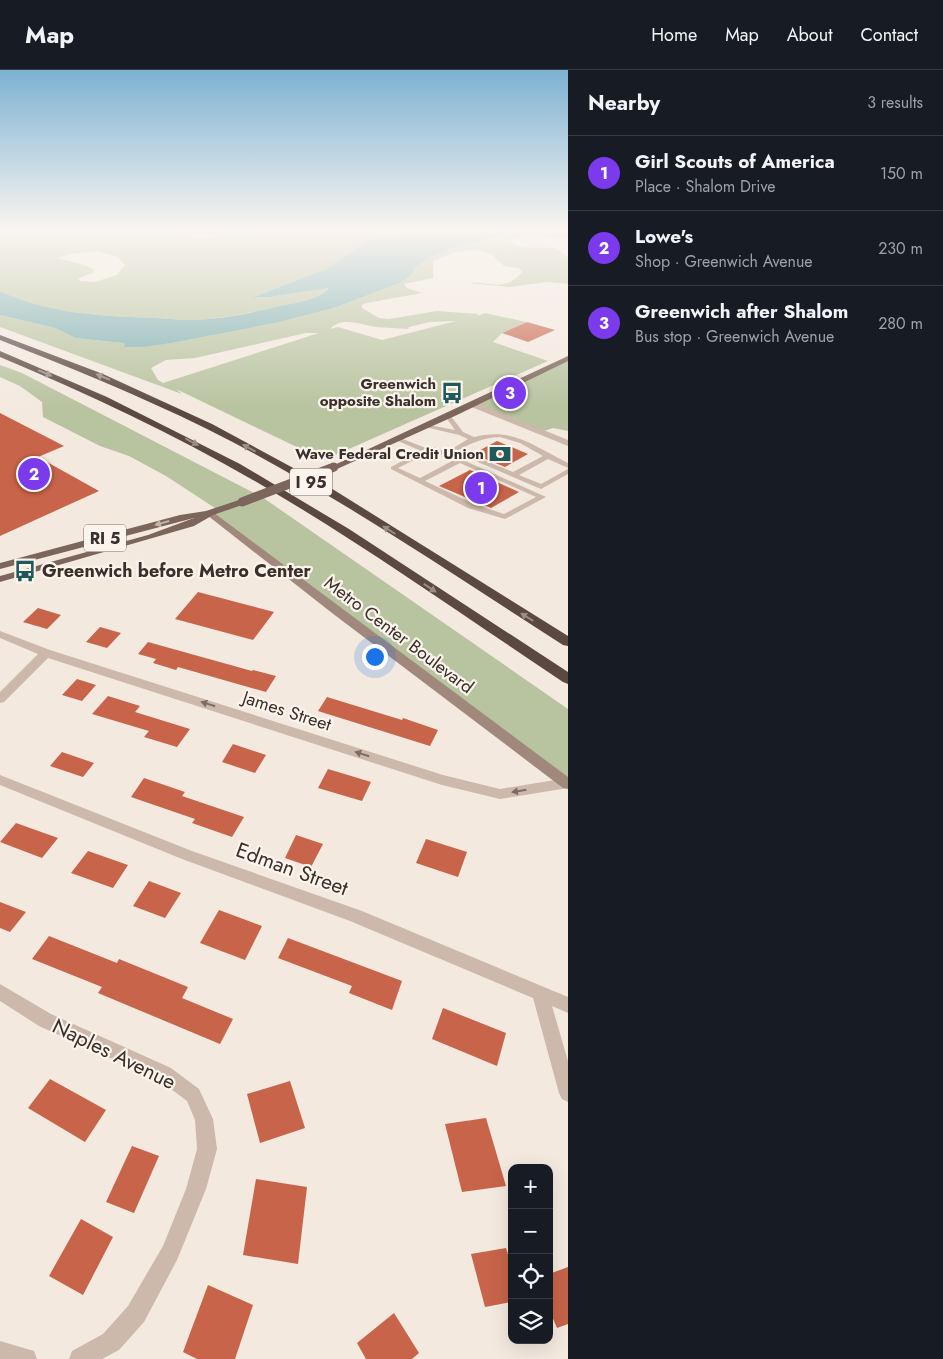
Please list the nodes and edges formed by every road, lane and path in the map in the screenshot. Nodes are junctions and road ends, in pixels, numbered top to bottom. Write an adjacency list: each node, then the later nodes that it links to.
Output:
1 (0, 337): 23 (highway, I 95, one-way to 1)
2 (0, 354): 25 (highway, I 95, one-way to 25)
3 (568, 358): 4 (main road, RI 5)
4 (472, 404): 5 (main road, RI 5); 10 (street)
5 (448, 416): 6 (main road, RI 5); 7 (lane)
6 (424, 426): 7 (lane); 8 (main road, RI 5)
7 (461, 433): 9 (lane)
8 (398, 439): 12 (lane); 19 (main road, RI 5, bridge)
9 (473, 439): 13 (lane); 17 (lane)
10 (568, 443)
11 (525, 450): 13 (lane)
12 (426, 451): 14 (lane); 18 (lane)
13 (545, 454): 15 (lane); 17 (lane)
14 (460, 460): 18 (lane); 18 (lane)
15 (568, 466)
16 (568, 471): 17 (lane)
17 (512, 475)
18 (420, 481)
19 (210, 513): 20 (main road, RI 5, one-way to 20); 21 (main road, RI 5); 28 (street, Metro Center Boulevard)
20 (0, 566)
21 (0, 579)
22 (0, 634): 24 (street, James Street)
23 (568, 642)
24 (46, 653): 26 (street); 28 (street, James Street, one-way to 24)
25 (568, 679)
26 (0, 699)
27 (0, 780): 30 (street, Edman Street)
28 (568, 783)
29 (0, 992): 35 (street, Naples Avenue)
30 (540, 993): 31 (street, Edman Street); 32 (street)
31 (568, 1005)
32 (568, 1093)
33 (0, 1352): 34 (street)
34 (26, 1359)
35 (80, 1359)

